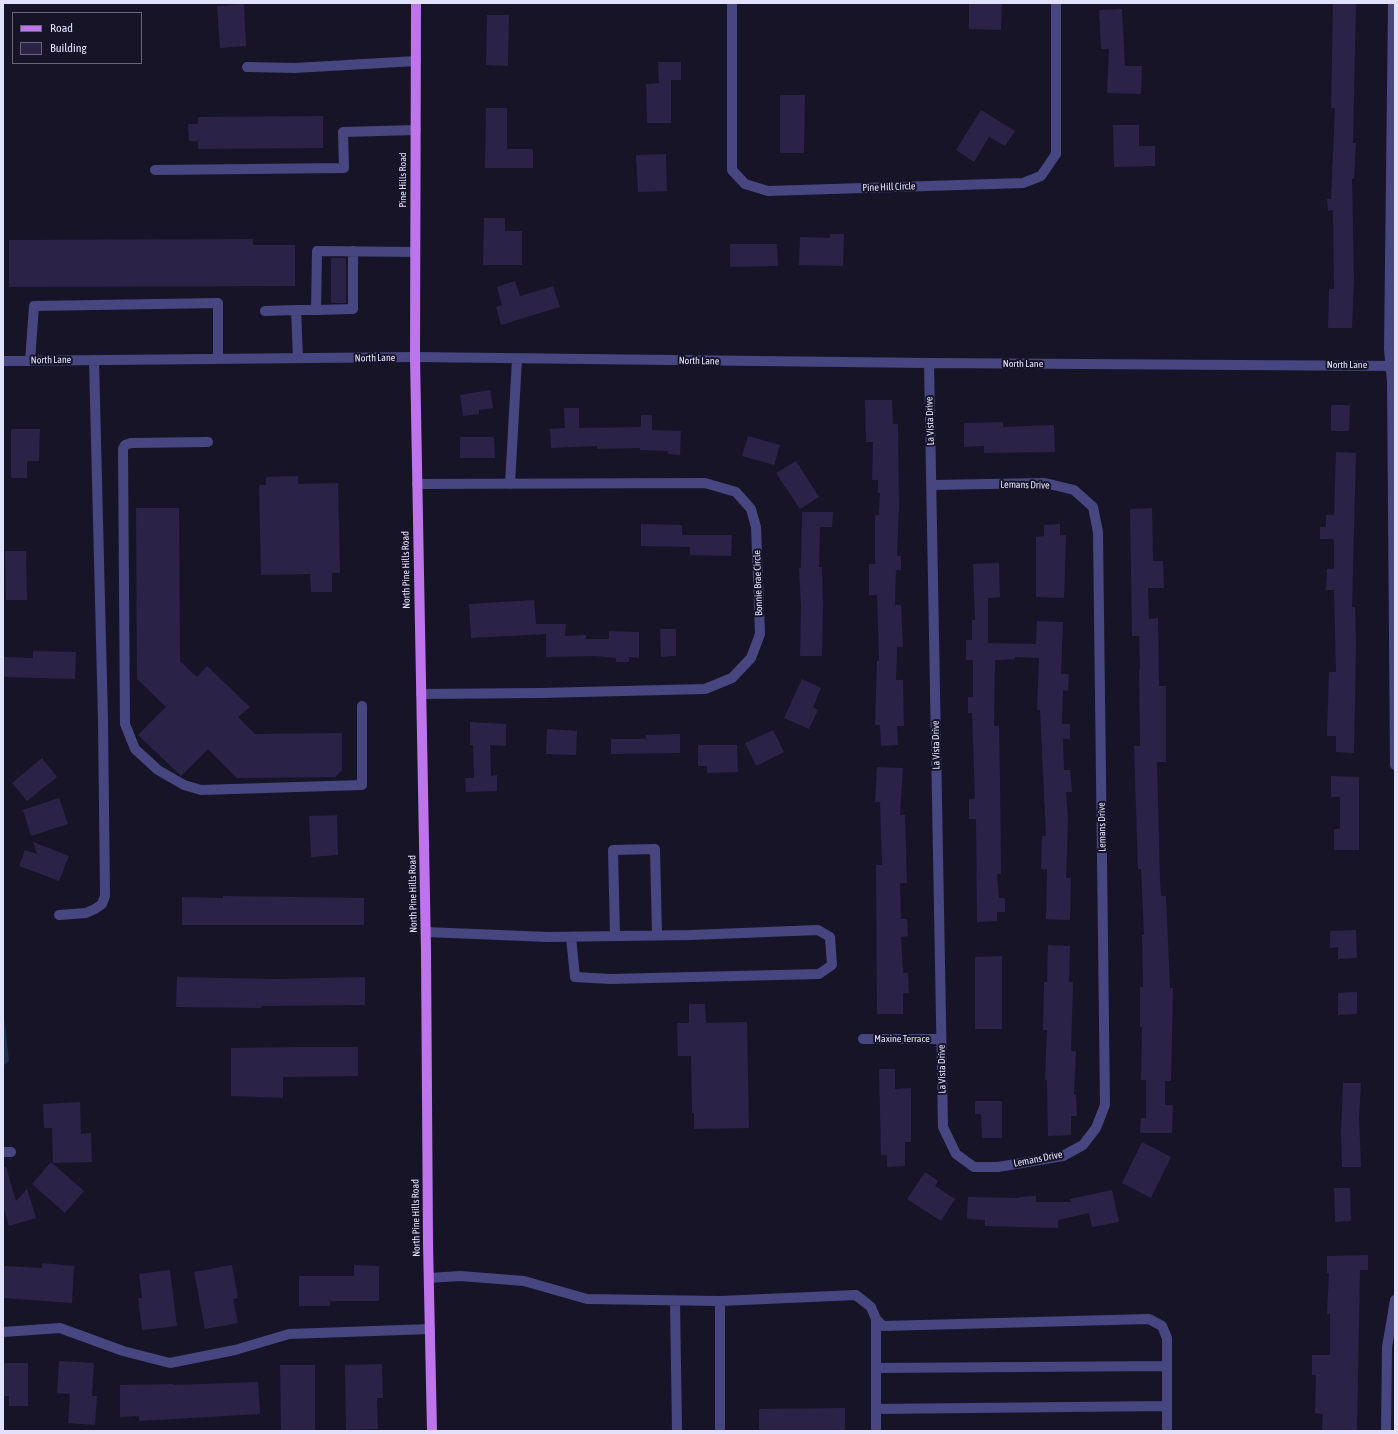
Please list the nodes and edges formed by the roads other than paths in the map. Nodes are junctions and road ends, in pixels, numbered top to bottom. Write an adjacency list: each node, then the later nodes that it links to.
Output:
1 (416, 3): 5 (main road, Pine Hills Road)
2 (732, 3): 3 (street, Pine Hill Circle)
3 (1056, 3)
4 (1393, 3): 22 (street)
5 (416, 61): 6 (street); 7 (main road, Pine Hills Road)
6 (247, 67)
7 (416, 130): 8 (street); 10 (main road, Pine Hills Road)
8 (155, 170)
9 (353, 251): 10 (street); 12 (street); 12 (street)
10 (415, 252): 14 (main road, Pine Hills Road)
11 (296, 310): 12 (street); 13 (street); 15 (street)
12 (316, 310)
13 (265, 311)
14 (415, 357): 15 (street, North Lane); 17 (street, North Lane); 24 (main road, North Pine Hills Road)
15 (298, 358): 16 (street, North Lane)
16 (218, 359): 18 (street); 19 (street, North Lane)
17 (517, 359): 21 (street, North Lane); 25 (street)
18 (30, 360): 19 (street, North Lane); 20 (street, North Lane)
19 (94, 360): 30 (street)
20 (3, 361)
21 (929, 363): 22 (street, North Lane); 26 (street, La Vista Drive)
22 (1393, 366): 29 (street)
23 (208, 442): 28 (street)
24 (417, 484): 25 (street, Bonnie Brae Circle); 27 (main road, North Pine Hills Road)
25 (510, 484): 27 (street, Bonnie Brae Circle)
26 (932, 485): 36 (street, La Vista Drive); 37 (street, Lemans Drive)
27 (421, 694): 31 (main road, North Pine Hills Road)
28 (362, 706)
29 (1395, 765)
30 (59, 915)
31 (426, 932): 34 (street); 38 (main road, North Pine Hills Road)
32 (615, 936): 33 (street); 33 (street); 34 (street)
33 (657, 936): 34 (street)
34 (571, 937)
35 (863, 1039): 36 (street, Maxine Terrace)
36 (941, 1039): 37 (street, La Vista Drive)
37 (943, 1127)
38 (429, 1278): 39 (street); 43 (main road, North Pine Hills Road)
39 (675, 1300): 41 (street); 50 (street)
40 (1395, 1300): 54 (street)
41 (720, 1301): 42 (street); 51 (street)
42 (876, 1319): 45 (street); 46 (street)
43 (430, 1330): 44 (street); 49 (main road, North Pine Hills Road)
44 (3, 1332)
45 (1167, 1366): 46 (street); 47 (street)
46 (876, 1368): 48 (street)
47 (1167, 1406): 48 (street); 53 (street)
48 (876, 1409): 52 (street)
49 (432, 1431)
50 (677, 1431)
51 (720, 1431)
52 (876, 1431)
53 (1167, 1431)
54 (1386, 1431)

